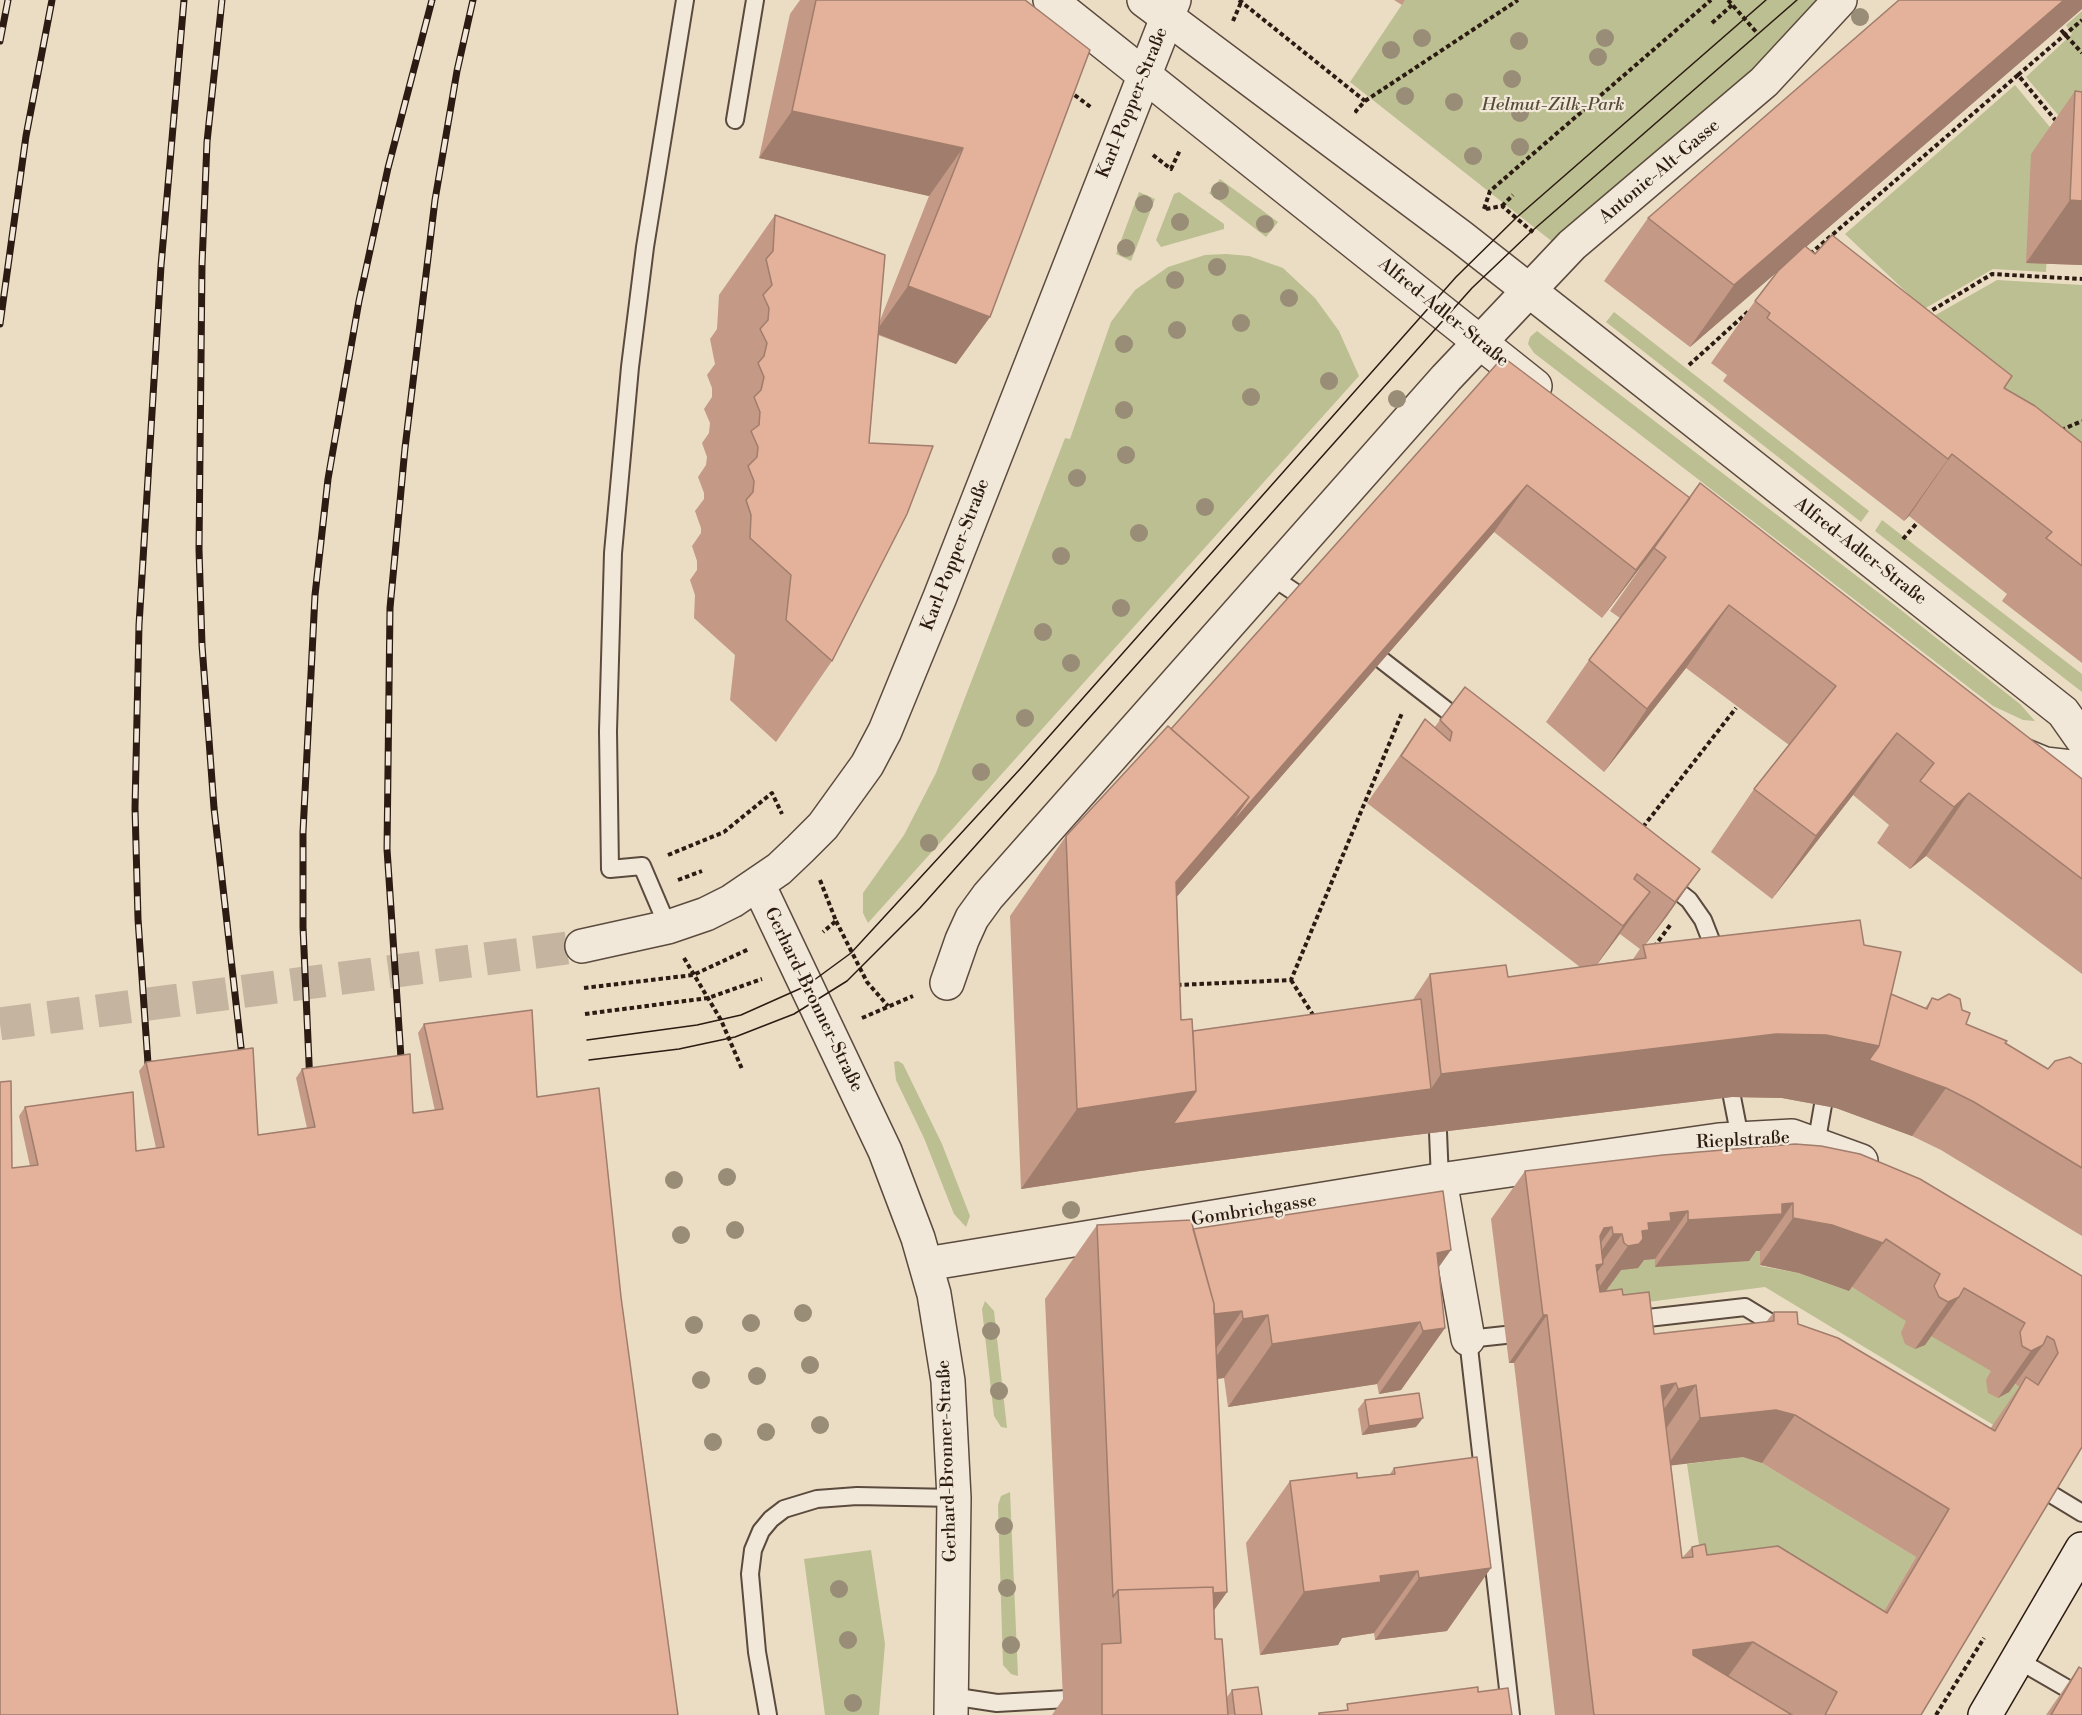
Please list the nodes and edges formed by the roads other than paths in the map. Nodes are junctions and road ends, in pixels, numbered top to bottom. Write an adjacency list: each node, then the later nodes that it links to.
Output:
1 (685, 0): 20 (lane)
2 (755, 0): 7 (lane)
3 (1050, 0): 6 (street, Alfred-Adler-Straße)
4 (1840, 0): 8 (street, Antonie-Alt-Gasse)
5 (1162, 6): 6 (street, Karl-Popper-Straße); 8 (street, Alfred-Adler-Straße)
6 (1144, 76): 9 (street, Alfred-Adler-Straße); 19 (street, Karl-Popper-Straße)
7 (735, 120)
8 (1527, 290): 9 (street, Antonie-Alt-Gasse); 15 (street, Alfred-Adler-Straße)
9 (1479, 342): 10 (street, Alfred-Adler-Straße); 11 (street)
10 (1560, 405)
11 (1272, 577): 12 (lane); 23 (street)
12 (1299, 595)
13 (1383, 661): 14 (lane)
14 (1478, 735)
15 (2082, 739)
16 (2000, 746): 17 (street)
17 (2082, 768)
18 (1653, 871): 22 (lane)
19 (758, 884): 20 (street, Karl-Popper-Straße); 31 (street, Gerhard-Bronner-Straße)
20 (668, 927): 21 (street, Karl-Popper-Straße)
21 (582, 946)
22 (1717, 974)
23 (947, 983)
24 (1732, 1096): 27 (lane)
25 (1823, 1106): 28 (lane)
26 (1438, 1132): 30 (lane)
27 (1740, 1138): 28 (street, Rieplstraße); 30 (street, Rieplstraße)
28 (1816, 1144): 29 (street, Rieplstraße)
29 (1890, 1177)
30 (1440, 1180): 31 (street, Gombrichgasse); 35 (street)
31 (926, 1264): 37 (street, Gerhard-Bronner-Straße)
32 (1610, 1323): 34 (lane)
33 (1505, 1335): 35 (lane)
34 (1796, 1338)
35 (1468, 1339): 45 (lane)
36 (2049, 1493): 38 (lane)
37 (954, 1498): 43 (street, Gerhard-Bronner-Straße); 44 (lane)
38 (2082, 1513)
39 (2082, 1549): 40 (street)
40 (2018, 1660): 42 (lane); 46 (street)
41 (1104, 1697): 43 (lane)
42 (2082, 1697)
43 (951, 1706)
44 (768, 1715)
45 (1511, 1715)
46 (1985, 1715)

